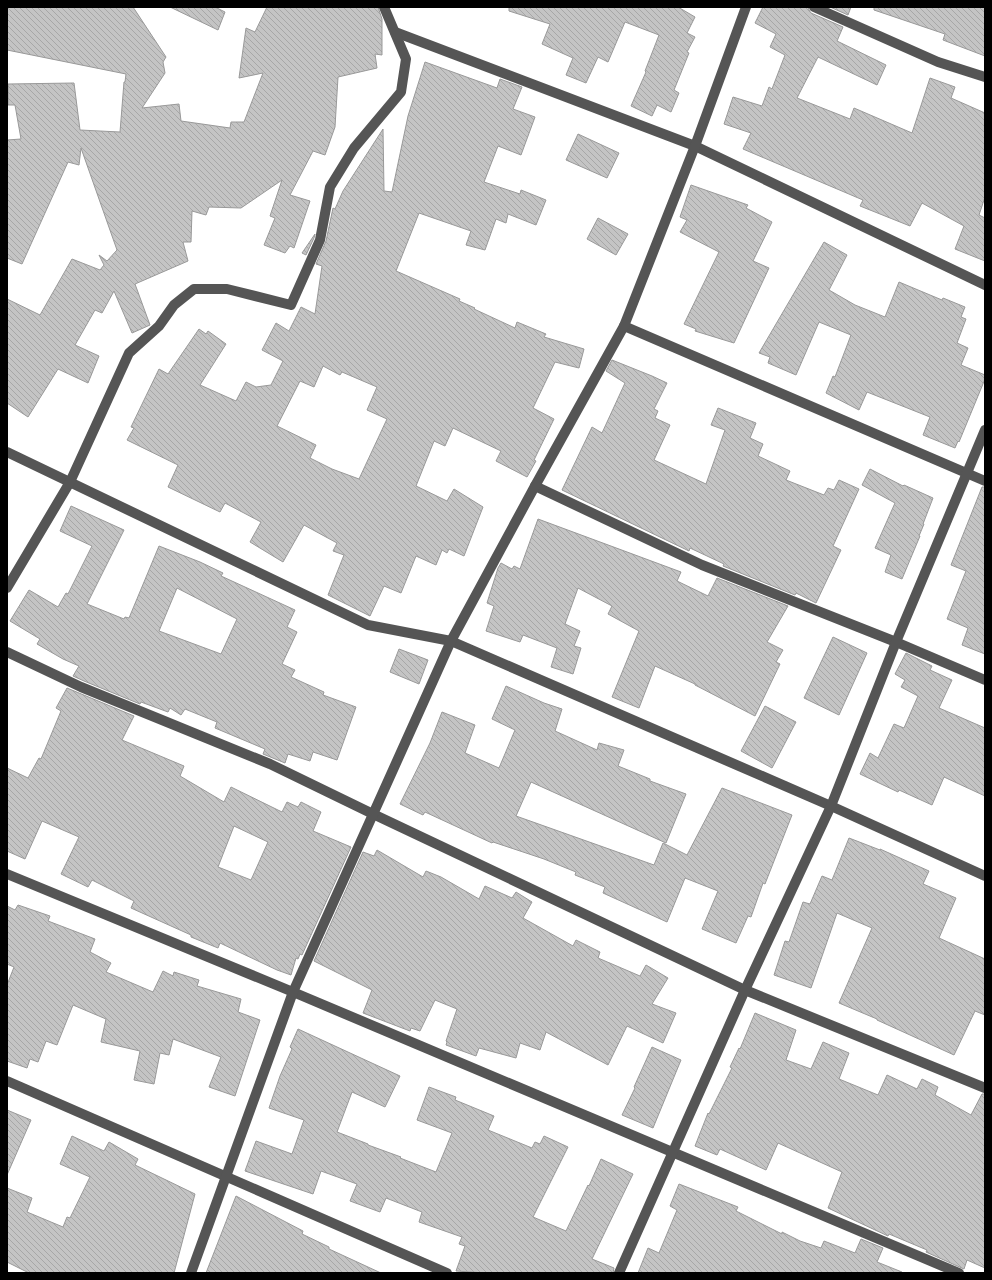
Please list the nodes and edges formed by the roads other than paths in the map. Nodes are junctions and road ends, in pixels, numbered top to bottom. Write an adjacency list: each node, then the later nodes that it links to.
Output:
1 (384, 7): 4 (street)
2 (746, 7): 6 (street)
3 (814, 7): 5 (street)
4 (395, 32): 6 (street); 13 (street)
5 (985, 77)
6 (695, 146): 7 (street); 8 (street)
7 (985, 285)
8 (624, 326): 11 (street); 14 (street)
9 (985, 430): 11 (street)
10 (7, 452): 13 (street)
11 (967, 472): 12 (street); 17 (street)
12 (985, 481)
13 (70, 482): 15 (street); 16 (street)
14 (535, 486): 16 (street); 17 (street)
15 (7, 588)
16 (451, 641): 20 (street); 21 (street)
17 (896, 642): 19 (street); 20 (street)
18 (7, 652): 21 (street)
19 (985, 680)
20 (831, 806): 23 (street); 24 (street)
21 (373, 814): 24 (street); 25 (street)
22 (7, 874): 25 (street)
23 (985, 876)
24 (745, 990): 27 (street); 28 (street)
25 (293, 992): 28 (street); 29 (street)
26 (7, 1081): 29 (street)
27 (985, 1088)
28 (673, 1153): 32 (street); 33 (street)
29 (226, 1176): 30 (street); 31 (street)
30 (191, 1273)
31 (447, 1273)
32 (620, 1273)
33 (959, 1273)

